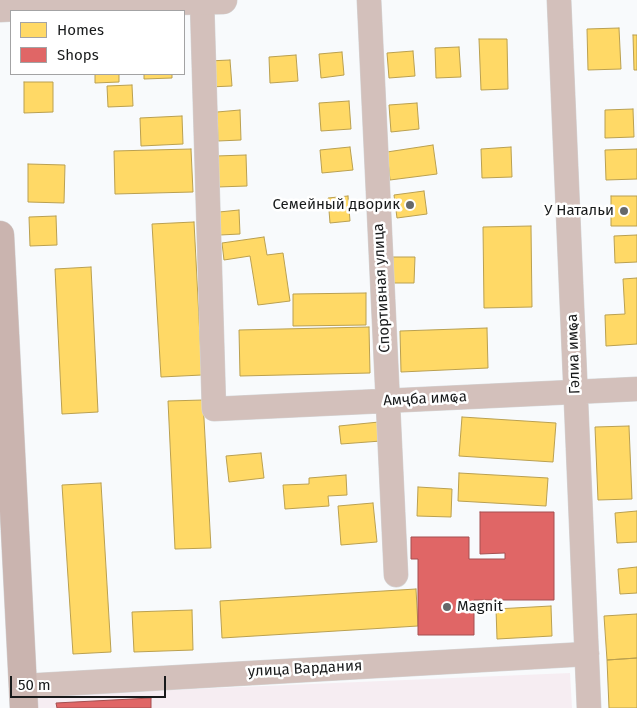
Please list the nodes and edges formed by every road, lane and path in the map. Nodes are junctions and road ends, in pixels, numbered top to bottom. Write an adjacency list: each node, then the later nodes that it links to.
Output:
1 (202, 0): 2 (street); 5 (street); 9 (street, Амҷба имҩа)
2 (223, 0)
3 (370, 0): 9 (street, Спортивная улица)
4 (559, 0): 8 (street, Гәлиа имҩа)
5 (0, 8)
6 (0, 235): 12 (main road)
7 (637, 389): 8 (street, Амҷба имҩа)
8 (576, 392): 9 (street, Амҷба имҩа); 11 (street, Гәлиа имҩа)
9 (387, 401): 10 (street, Спортивная улица)
10 (396, 575)
11 (587, 654): 12 (street, улица Вардания); 13 (street, Гәлиа имҩа)
12 (23, 697)
13 (589, 708)

